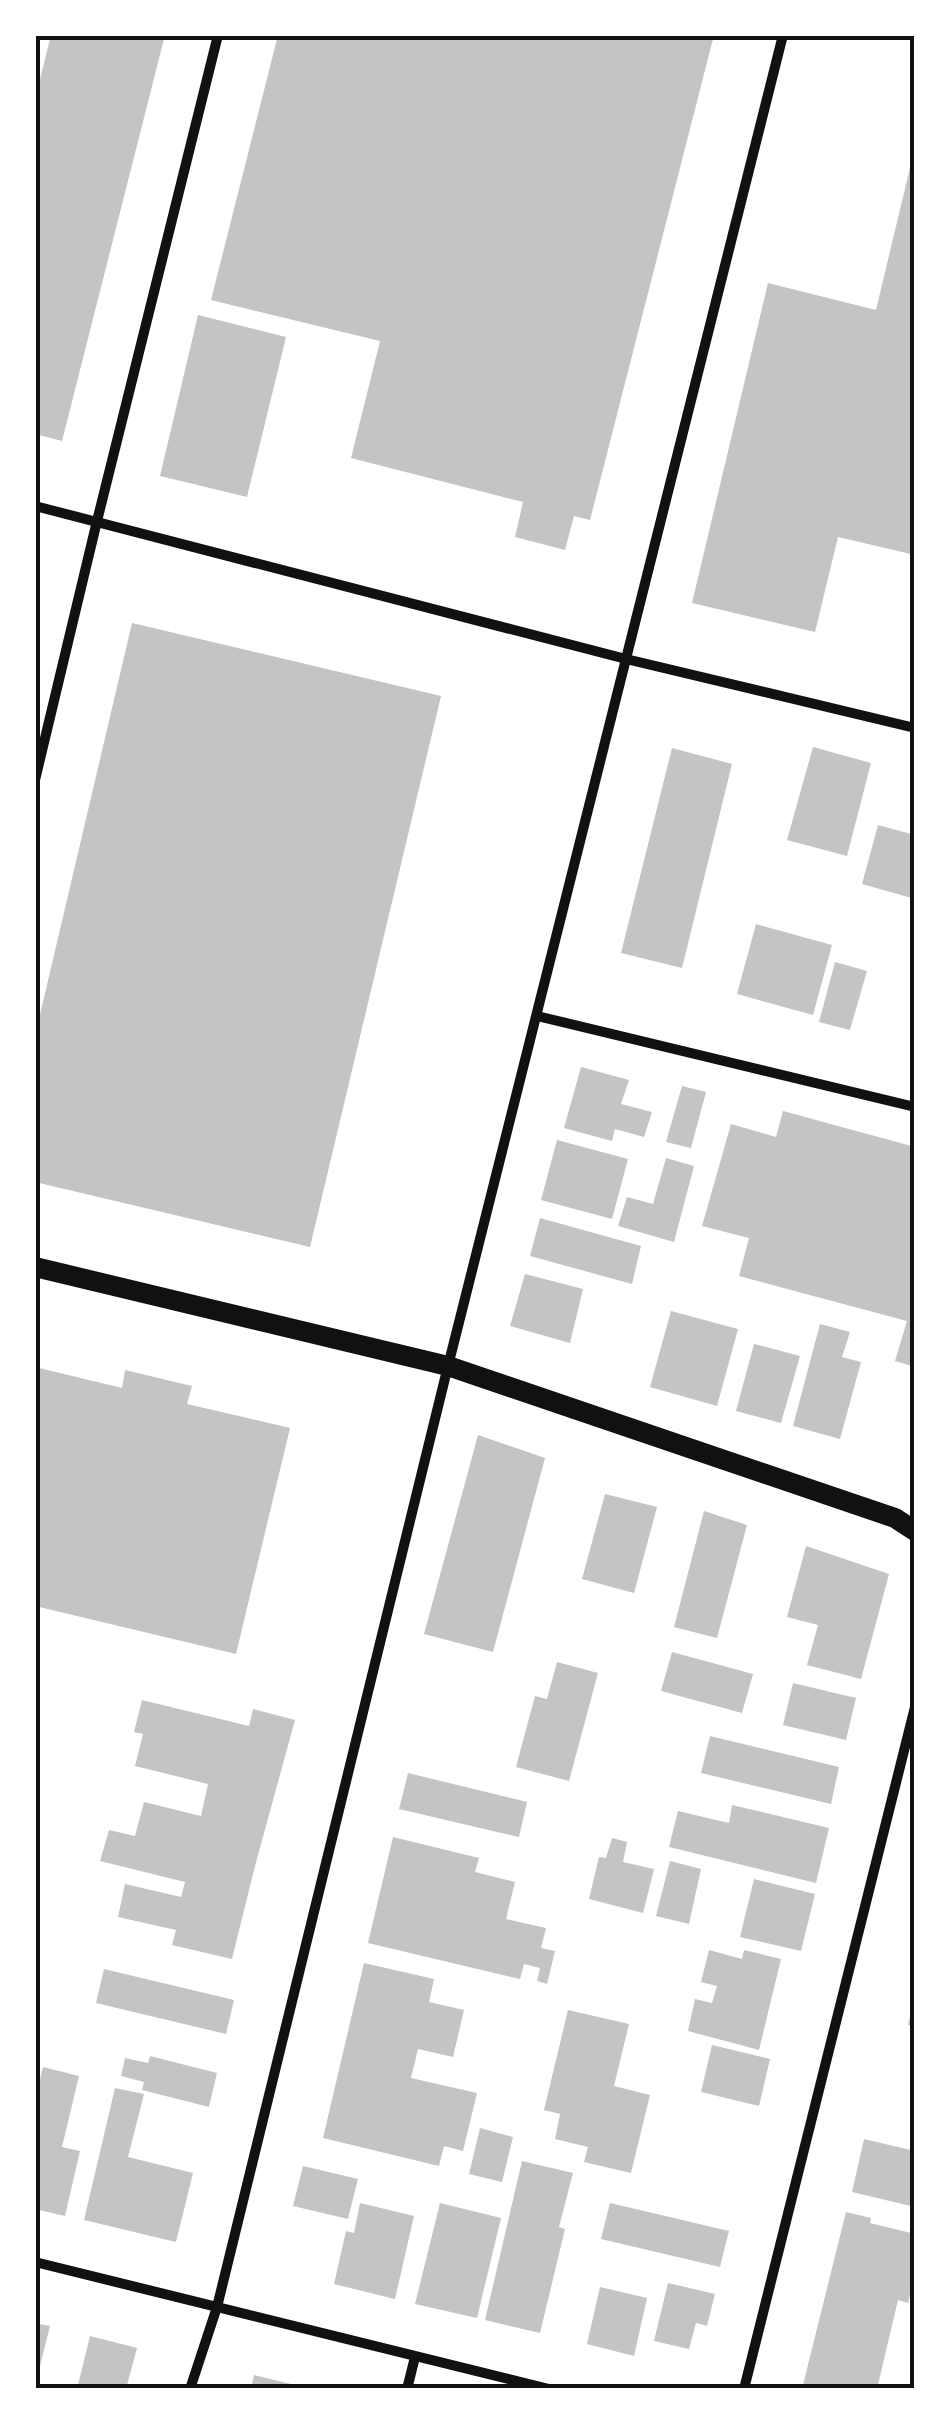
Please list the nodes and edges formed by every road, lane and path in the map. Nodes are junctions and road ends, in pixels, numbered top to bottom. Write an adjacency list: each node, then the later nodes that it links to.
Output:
1 (218, 35): 4 (street)
2 (783, 35): 5 (street)
3 (35, 506): 4 (street)
4 (97, 521): 5 (street); 7 (street)
5 (626, 658): 6 (street); 8 (street)
6 (915, 728)
7 (35, 780)
8 (537, 1016): 9 (street); 11 (street)
9 (915, 1107)
10 (35, 1267): 11 (main road)
11 (448, 1366): 12 (main road); 15 (street)
12 (915, 1530)
13 (915, 1706): 20 (street)
14 (35, 2262): 15 (street)
15 (218, 2307): 16 (street); 17 (street)
16 (415, 2357): 18 (street); 19 (street)
17 (190, 2389)
18 (407, 2389)
19 (549, 2389)
20 (744, 2389)

